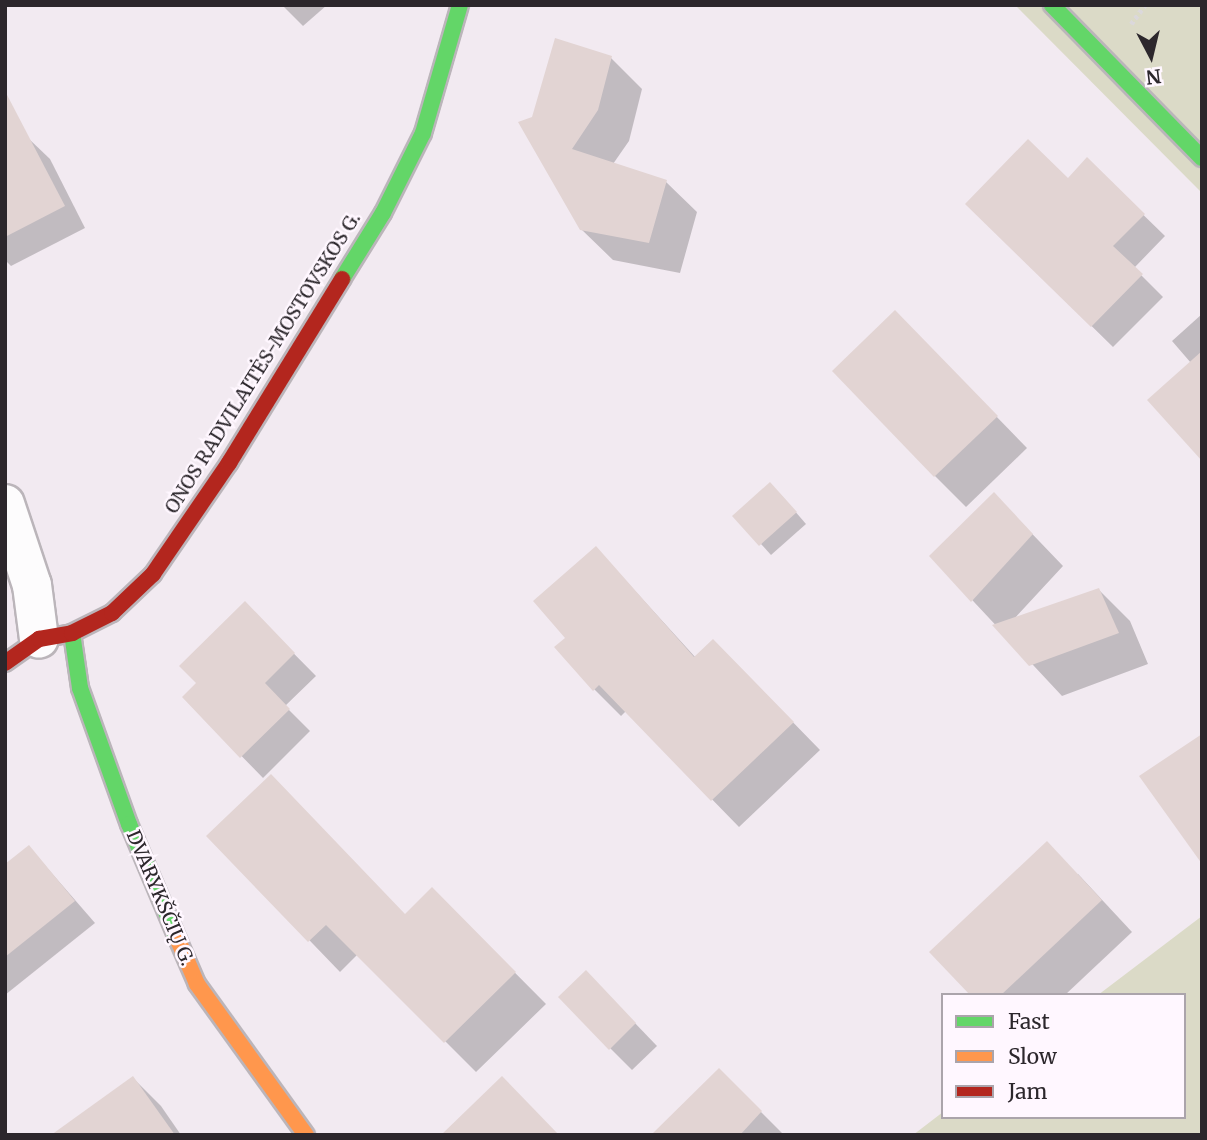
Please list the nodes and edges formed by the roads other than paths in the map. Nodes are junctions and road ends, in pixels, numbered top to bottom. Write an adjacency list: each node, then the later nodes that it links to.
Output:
1 (460, 5): 5 (street, ONOS RADVILAITĖS-MOSTOVSKOS G.)
2 (1052, 5): 3 (street)
3 (1202, 158)
4 (5, 505): 5 (street, DVARYKŠČIŲ G.)
5 (56, 636): 6 (street, ONOS RADVILAITĖS-MOSTOVSKOS G.); 7 (street, DVARYKŠČIŲ G.)
6 (5, 663)
7 (306, 1135)

